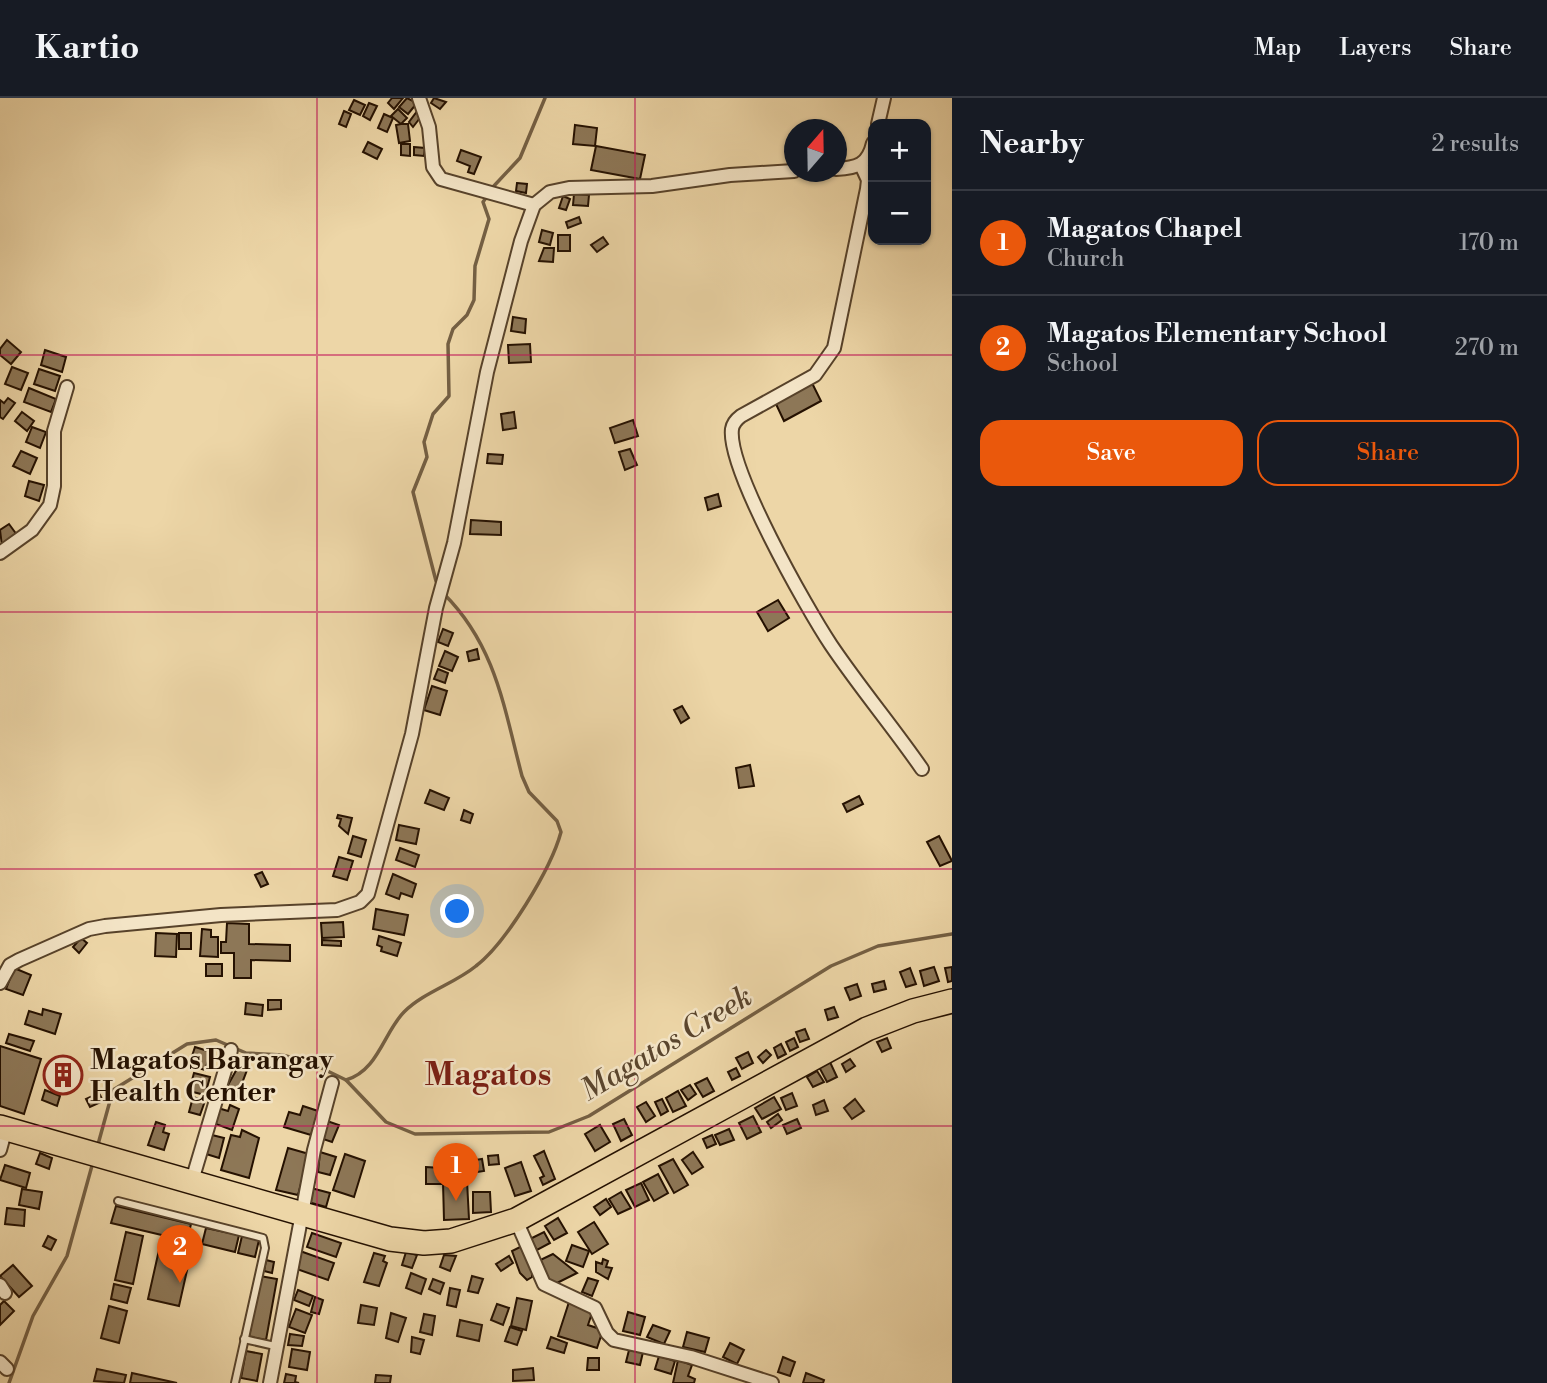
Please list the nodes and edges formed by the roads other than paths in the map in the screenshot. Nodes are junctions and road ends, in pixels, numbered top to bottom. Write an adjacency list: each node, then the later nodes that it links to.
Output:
1 (419, 98): 8 (street)
2 (884, 98): 3 (street)
3 (879, 119)
4 (868, 158): 5 (street)
5 (861, 165): 6 (street); 11 (street)
6 (847, 167)
7 (784, 172): 8 (street)
8 (534, 205): 12 (street)
9 (67, 387): 10 (street)
10 (0, 553)
11 (922, 769)
12 (0, 983)
13 (952, 1001): 20 (highway)
14 (231, 1050): 17 (street)
15 (332, 1083): 19 (street)
16 (2, 1135): 17 (highway)
17 (191, 1184): 19 (highway)
18 (118, 1201): 21 (lane)
19 (301, 1214): 20 (highway); 22 (street)
20 (516, 1220): 25 (street)
21 (244, 1339): 22 (lane); 23 (lane)
22 (275, 1346): 24 (street)
23 (236, 1383)
24 (270, 1383)
25 (772, 1383)

